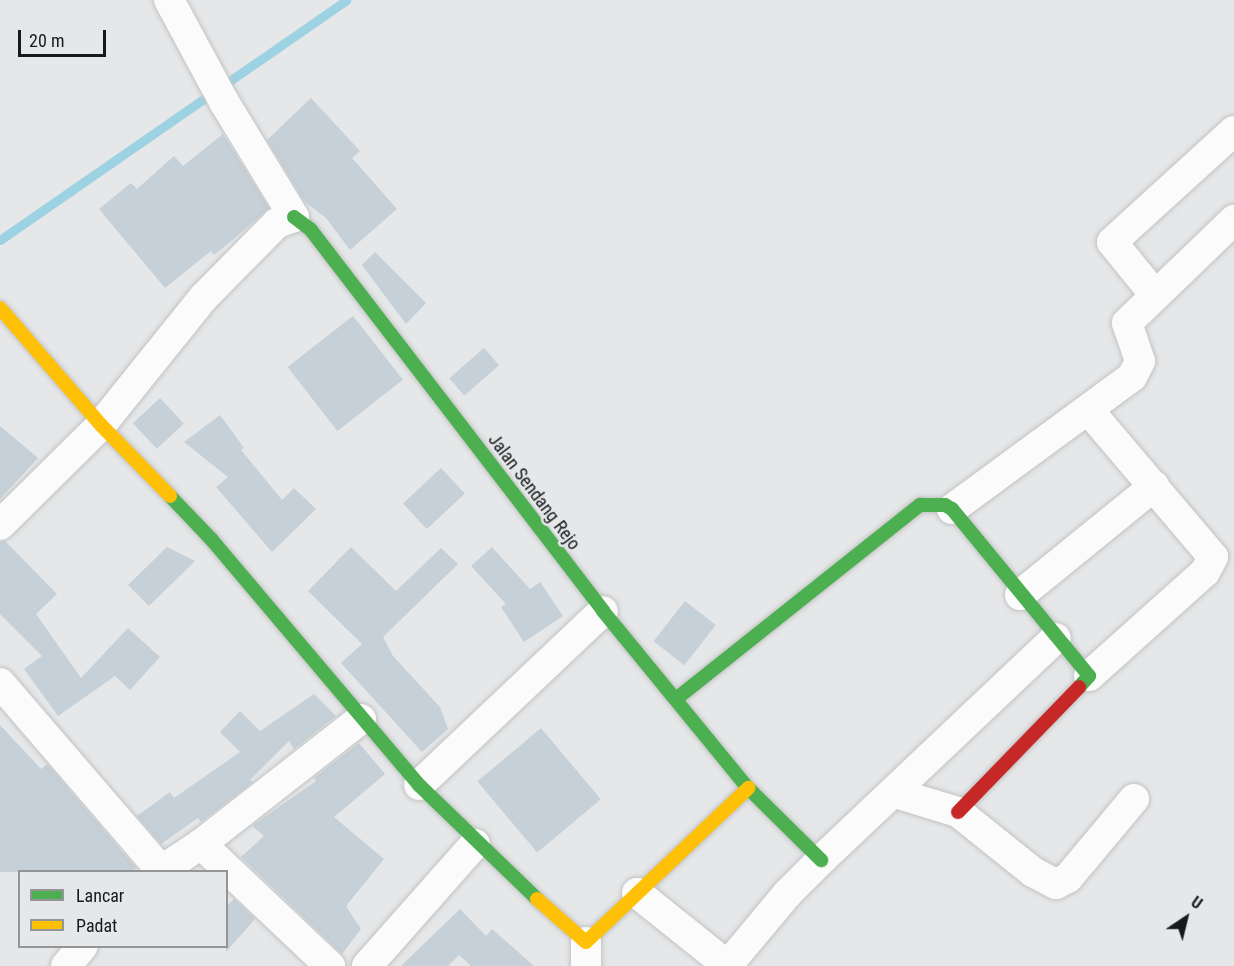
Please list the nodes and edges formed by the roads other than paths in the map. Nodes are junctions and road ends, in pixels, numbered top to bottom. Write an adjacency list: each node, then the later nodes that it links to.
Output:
1 (170, 0): 3 (street)
2 (1234, 131): 5 (street)
3 (294, 217): 8 (street); 13 (street, Jalan Sendang Rejo)
4 (1234, 220): 5 (street)
5 (1155, 295): 7 (street)
6 (0, 308): 8 (street)
7 (1089, 411): 9 (street); 10 (street)
8 (101, 425): 11 (street); 18 (street)
9 (1154, 486): 12 (street); 15 (street)
10 (952, 509): 12 (street); 17 (street)
11 (0, 525)
12 (1020, 595): 14 (street)
13 (603, 611): 17 (street, Jalan Sendang Rejo); 19 (street)
14 (1056, 638): 15 (street); 21 (street)
15 (1089, 676): 23 (street)
16 (0, 683): 27 (street)
17 (676, 699): 20 (street, Jalan Sendang Rejo)
18 (361, 719): 19 (street); 24 (street)
19 (419, 785): 25 (street)
20 (748, 788): 26 (street, Jalan Sendang Rejo); 29 (street)
21 (895, 793): 23 (street); 26 (street)
22 (1134, 799): 23 (street)
23 (958, 812)
24 (201, 844): 28 (street); 33 (street)
25 (475, 844): 31 (street); 34 (street)
26 (821, 860): 35 (street)
27 (159, 870)
28 (162, 870)
29 (637, 893): 31 (street); 35 (street)
30 (81, 948): 32 (street)
31 (586, 954)
32 (66, 966)
33 (330, 966)
34 (367, 966)
35 (728, 966)

